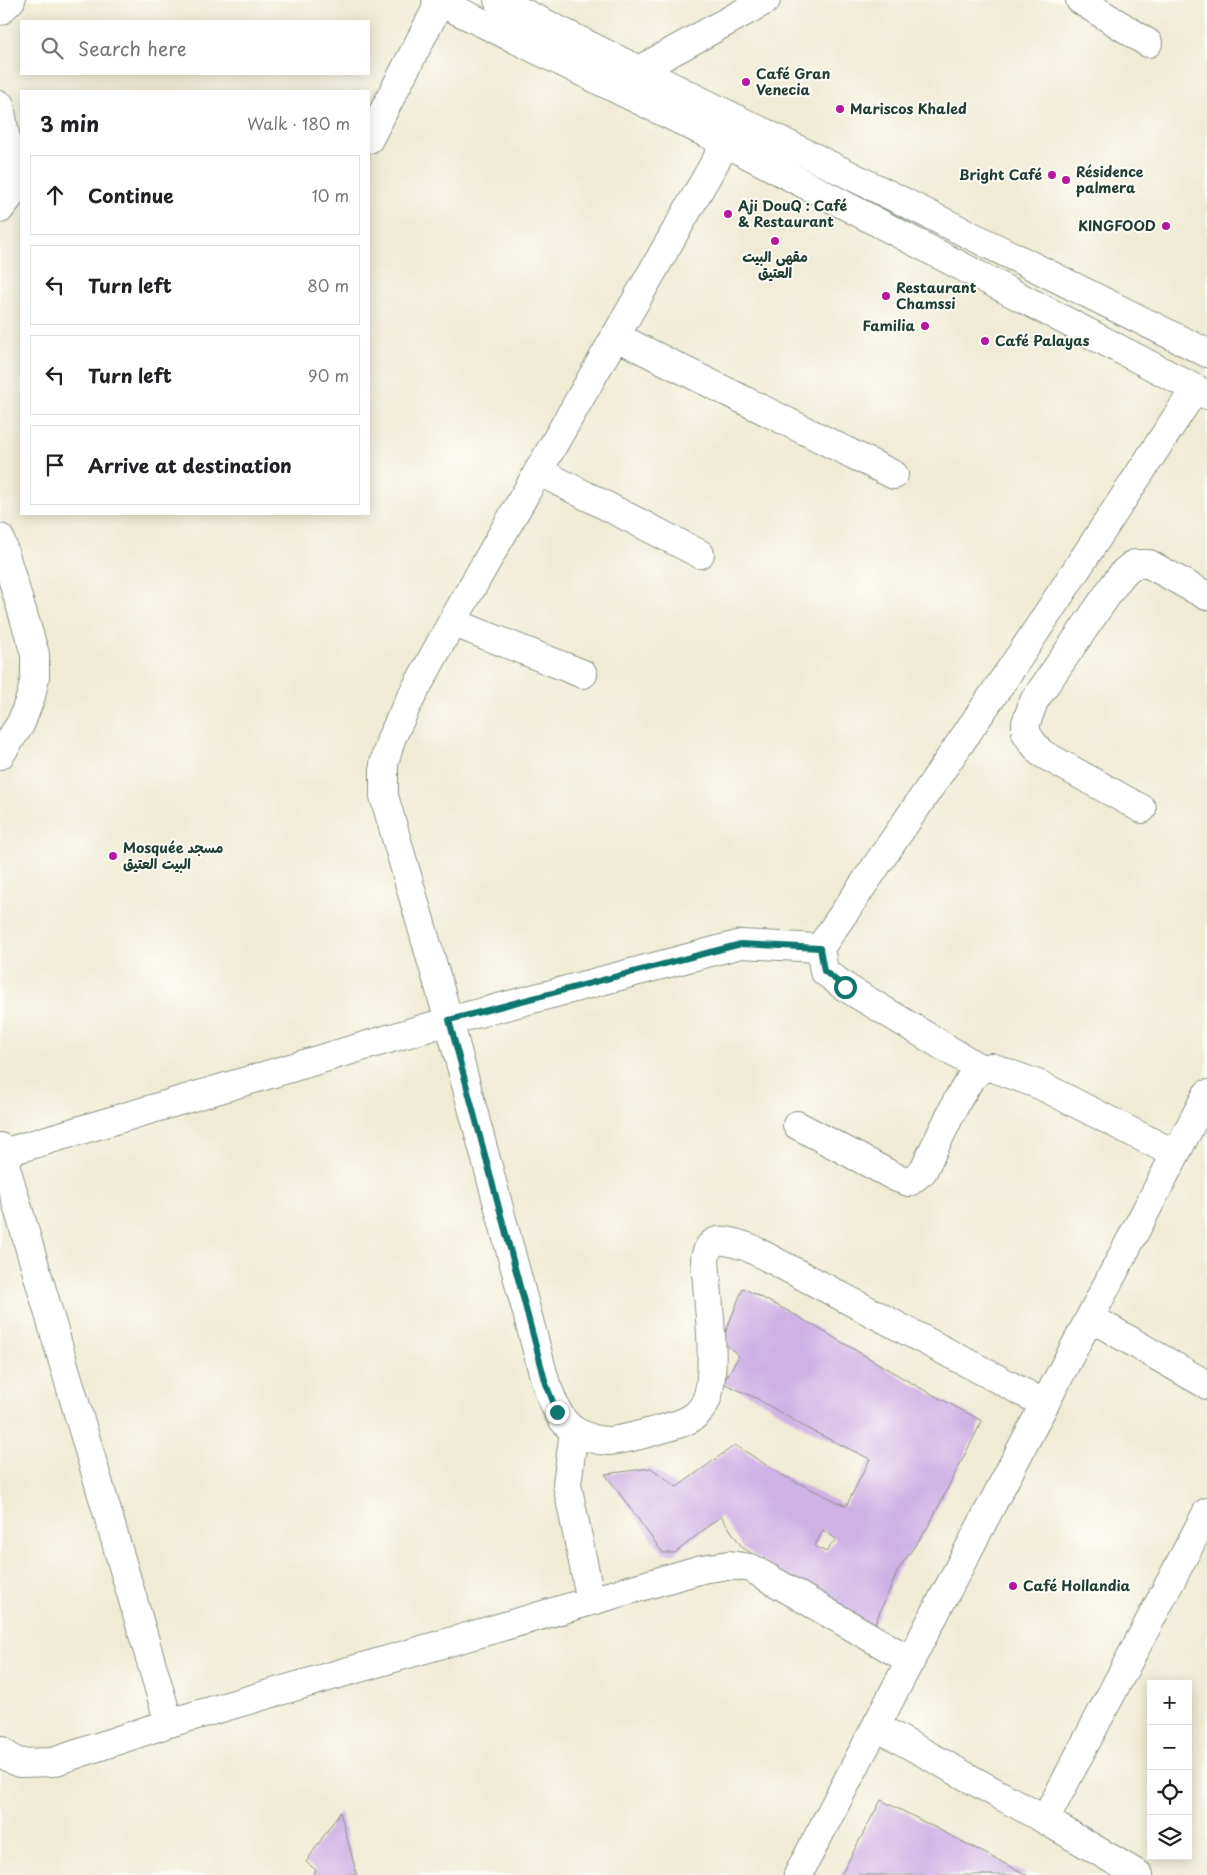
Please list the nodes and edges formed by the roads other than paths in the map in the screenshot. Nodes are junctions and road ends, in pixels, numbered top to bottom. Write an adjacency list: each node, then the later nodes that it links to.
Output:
1 (11, 0): 6 (street)
2 (498, 0): 8 (street)
3 (766, 0): 8 (street)
4 (1080, 0): 7 (street)
5 (438, 1): 9 (street); 11 (street)
6 (0, 11)
7 (1148, 43)
8 (639, 70): 9 (street); 15 (street)
9 (626, 94): 12 (street)
10 (0, 105): 13 (street)
11 (370, 137)
12 (726, 143): 14 (street); 16 (street)
13 (8, 206)
14 (615, 336): 17 (street); 18 (street)
15 (1207, 353)
16 (1201, 392): 26 (street)
17 (538, 471): 20 (street); 22 (street)
18 (894, 475)
19 (0, 538): 24 (street)
20 (700, 554)
21 (1207, 596): 25 (street)
22 (452, 622): 23 (street); 27 (street)
23 (584, 674)
24 (0, 755)
25 (1142, 809)
26 (820, 948): 27 (street); 28 (street)
27 (449, 1020): 31 (street); 36 (street)
28 (981, 1069): 30 (street); 32 (street)
29 (1207, 1094): 32 (street)
30 (797, 1126)
31 (1, 1151): 40 (street)
32 (1175, 1154): 33 (street)
33 (1090, 1318): 34 (street); 35 (street)
34 (1207, 1385)
35 (1045, 1404): 36 (street); 39 (street)
36 (574, 1431): 38 (street)
37 (1207, 1512): 43 (street)
38 (591, 1601): 39 (street); 40 (street)
39 (911, 1661): 41 (street)
40 (169, 1723): 42 (street)
41 (877, 1727): 43 (street); 44 (street)
42 (0, 1750)
43 (1045, 1820): 45 (street)
44 (798, 1875)
45 (1139, 1875)

